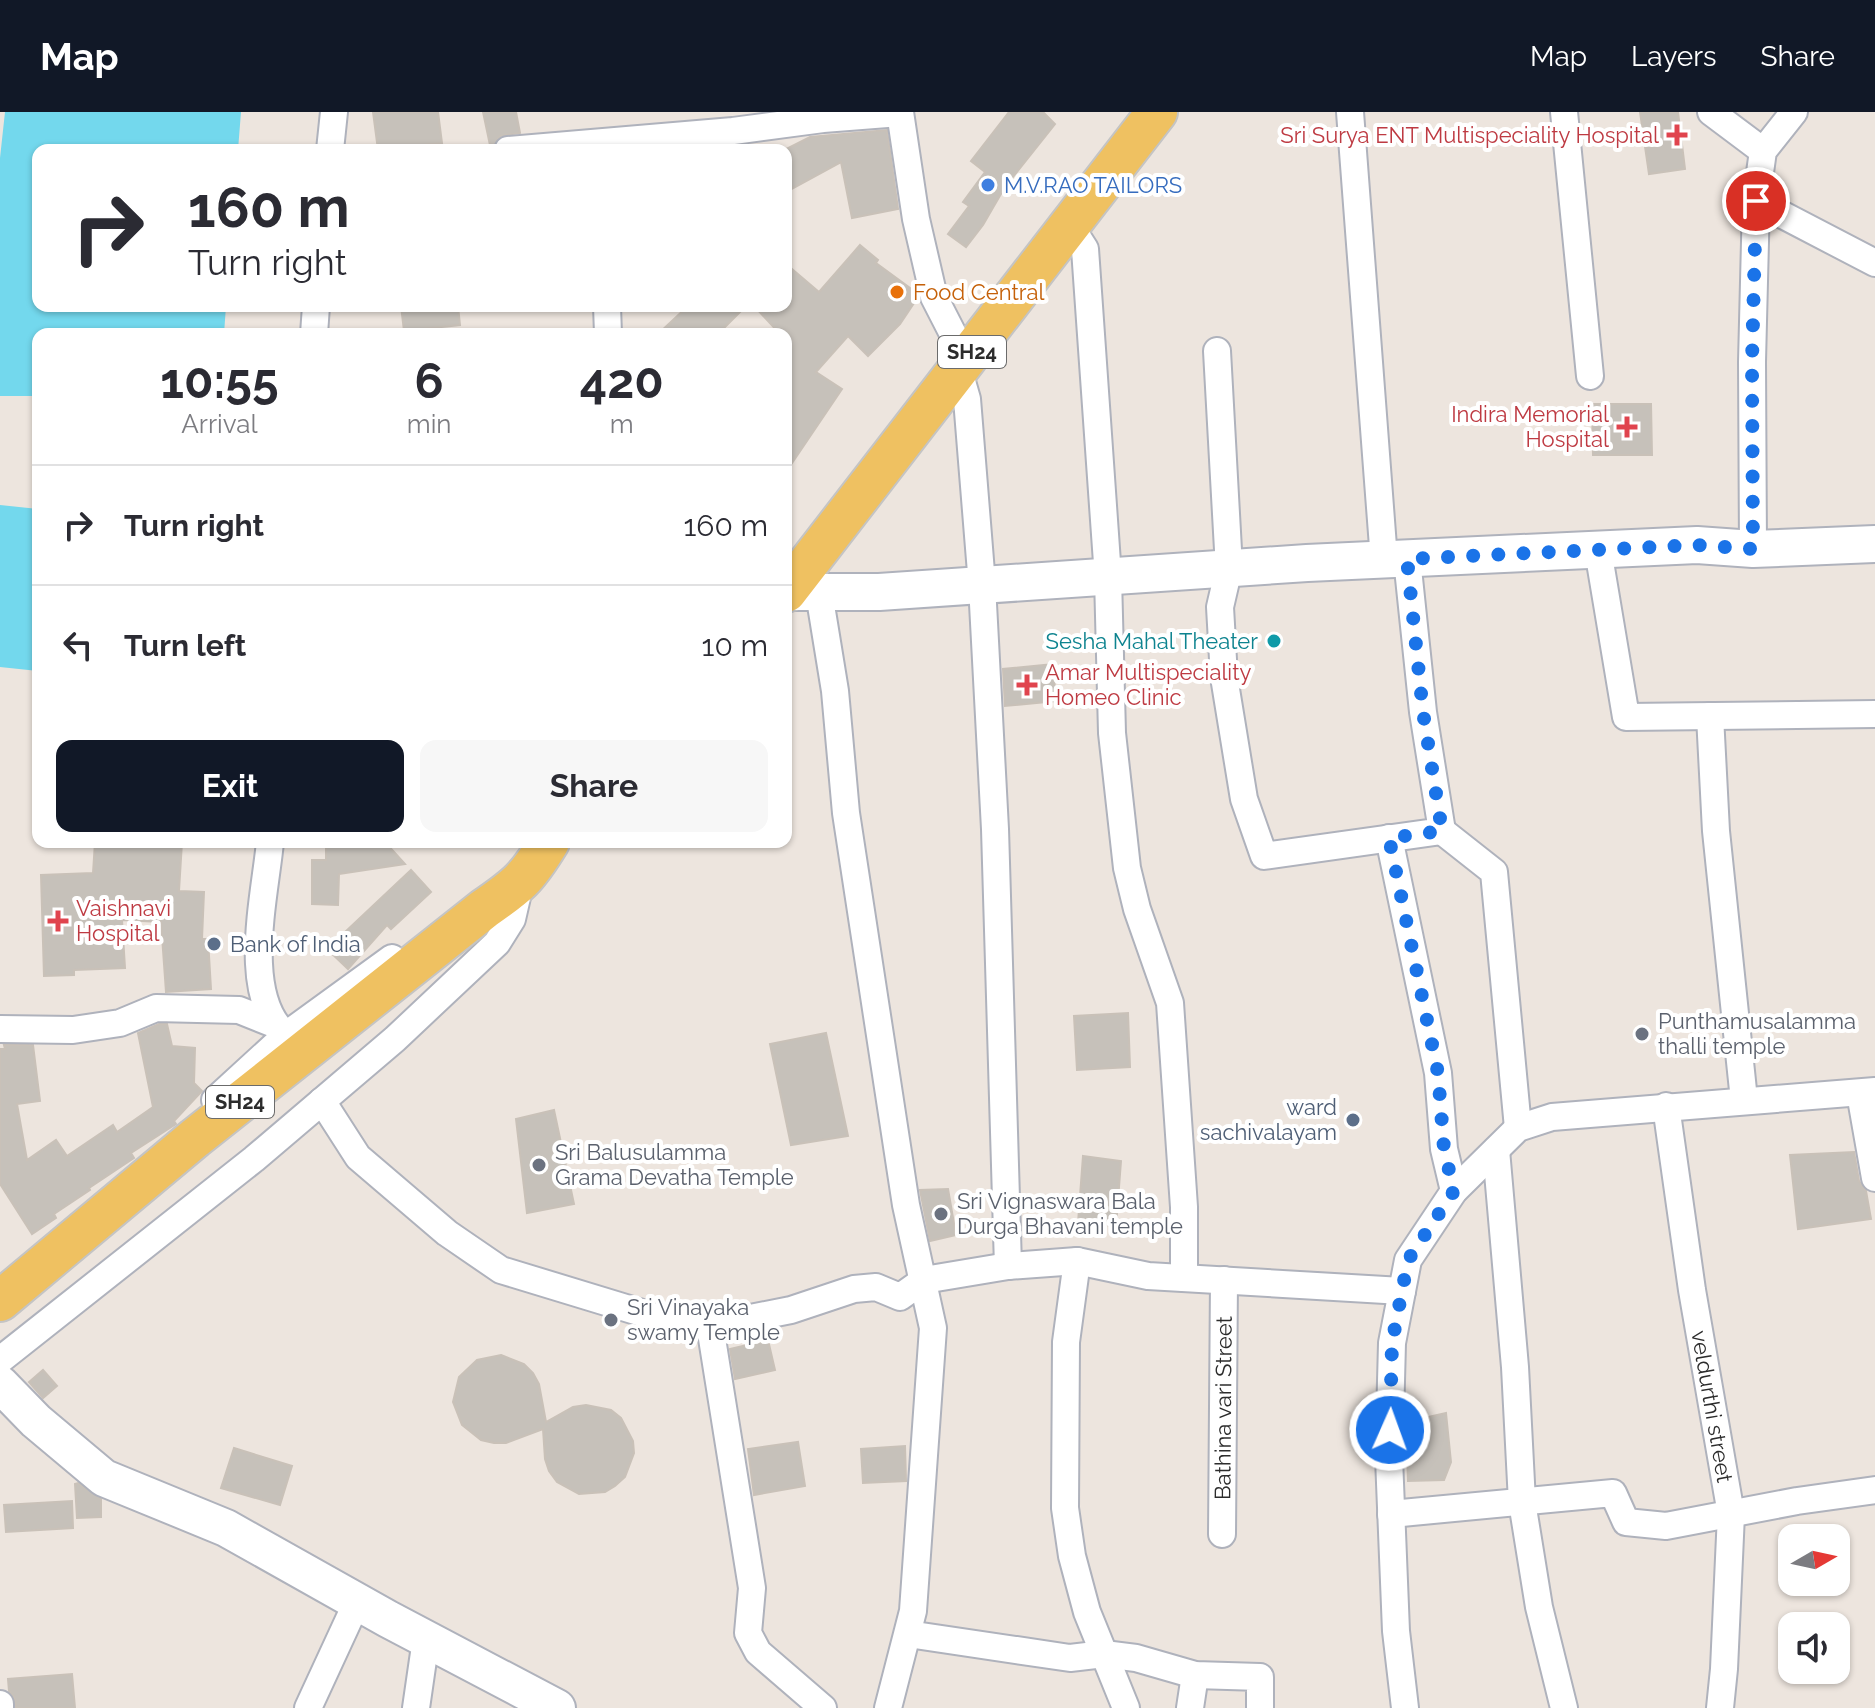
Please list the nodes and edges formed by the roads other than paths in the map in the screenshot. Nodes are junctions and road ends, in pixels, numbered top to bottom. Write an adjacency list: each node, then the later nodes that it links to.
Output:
1 (334, 112): 9 (street)
2 (900, 112): 10 (street); 16 (street)
3 (1125, 112): 16 (main road, SH24)
4 (1157, 112): 13 (main road, SH24)
5 (1350, 112): 22 (street)
6 (1564, 112): 17 (street)
7 (1711, 112): 11 (street)
8 (1794, 112): 11 (street)
9 (331, 144)
10 (620, 144)
11 (1763, 151): 12 (street)
12 (1756, 201): 14 (street); 20 (street)
13 (1069, 224): 16 (main road, SH24); 24 (street)
14 (1875, 263)
15 (1217, 351): 23 (street)
16 (956, 353): 19 (main road, SH24); 25 (street); 26 (main road, SH24)
17 (1590, 376)
18 (1875, 544): 20 (main road)
19 (792, 545)
20 (1753, 549): 21 (main road)
21 (1598, 550): 22 (main road); 28 (street)
22 (1395, 559): 23 (main road); 29 (street)
23 (1229, 568): 24 (main road); 30 (street)
24 (1108, 577): 25 (main road); 47 (street)
25 (982, 585): 26 (main road); 45 (street)
26 (803, 592): 48 (street)
27 (1875, 714): 28 (street)
28 (1710, 716): 37 (street)
29 (1442, 831): 30 (street); 40 (street)
30 (1389, 838): 43 (street)
31 (269, 848): 35 (street)
32 (576, 848): 33 (main road, SH24)
33 (533, 867): 35 (street); 38 (street); 51 (main road, SH24)
34 (0, 1029): 35 (street)
35 (280, 1030): 46 (street)
36 (1870, 1095): 37 (street); 42 (street)
37 (1744, 1100): 39 (street)
38 (322, 1101): 52 (street); 53 (street)
39 (1666, 1106): 40 (street); 58 (street, veldurthi street)
40 (1518, 1128): 41 (street)
41 (1496, 1150): 43 (street); 56 (street)
42 (1875, 1178)
43 (1454, 1191): 50 (street)
44 (1077, 1261): 45 (street); 47 (street); 63 (street)
45 (1008, 1266): 48 (street)
46 (0, 1278)
47 (1184, 1278): 49 (street)
48 (924, 1280): 52 (street); 61 (street)
49 (1224, 1280): 50 (street); 59 (street, Bathina vari Street)
50 (1402, 1291): 57 (street)
51 (0, 1301)
52 (710, 1326): 68 (street)
53 (0, 1360)
54 (0, 1384): 60 (main road)
55 (1875, 1490): 58 (street)
56 (1522, 1502): 57 (street); 58 (street); 74 (street)
57 (1391, 1514): 73 (street)
58 (1731, 1514): 75 (street, veldurthi street)
59 (1222, 1534)
60 (357, 1602): 62 (main road); 65 (street)
61 (908, 1634): 63 (street); 69 (street)
62 (426, 1639): 66 (street); 67 (main road)
63 (1104, 1654): 64 (street); 70 (street)
64 (1195, 1675): 71 (street); 72 (street)
65 (308, 1708)
66 (416, 1708)
67 (557, 1708)
68 (823, 1708)
69 (888, 1708)
70 (1126, 1708)
71 (1190, 1708)
72 (1260, 1708)
73 (1405, 1708)
74 (1564, 1708)
75 (1720, 1708)

